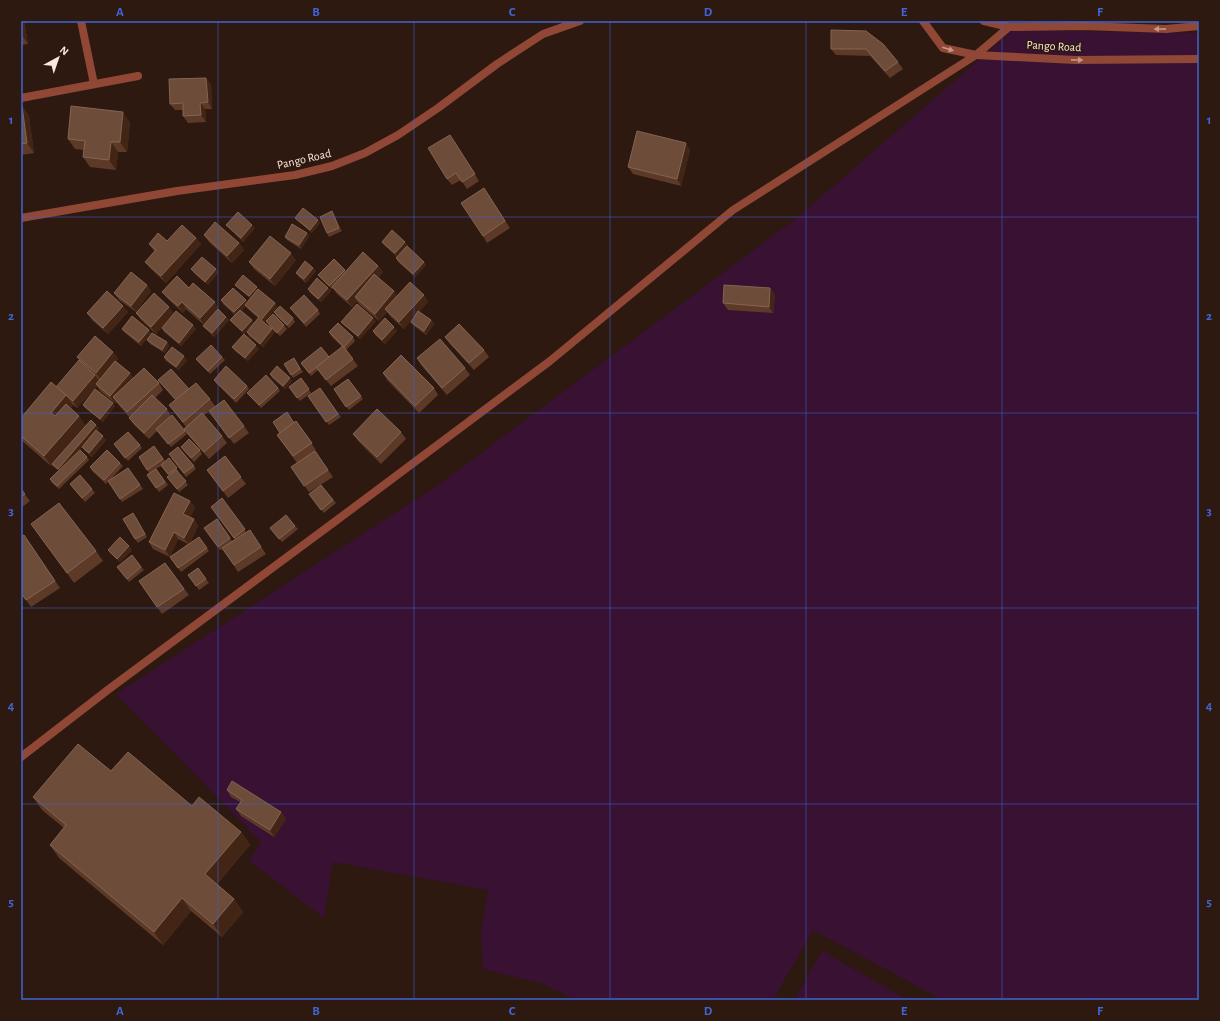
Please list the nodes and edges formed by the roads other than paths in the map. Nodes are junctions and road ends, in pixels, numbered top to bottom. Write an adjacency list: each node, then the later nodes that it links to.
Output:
1 (81, 21): 10 (street)
2 (580, 21): 12 (street, Pango Road)
3 (922, 21): 7 (street, Pango Road, one-way to 7)
4 (984, 21): 6 (street, Pango Road)
5 (1199, 26): 6 (street, Pango Road, one-way to 6)
6 (1009, 27): 7 (street)
7 (976, 55): 8 (street, Pango Road, one-way to 8); 13 (street)
8 (1199, 59)
9 (138, 76): 10 (street)
10 (94, 84): 11 (street)
11 (21, 98)
12 (21, 218)
13 (21, 757)

